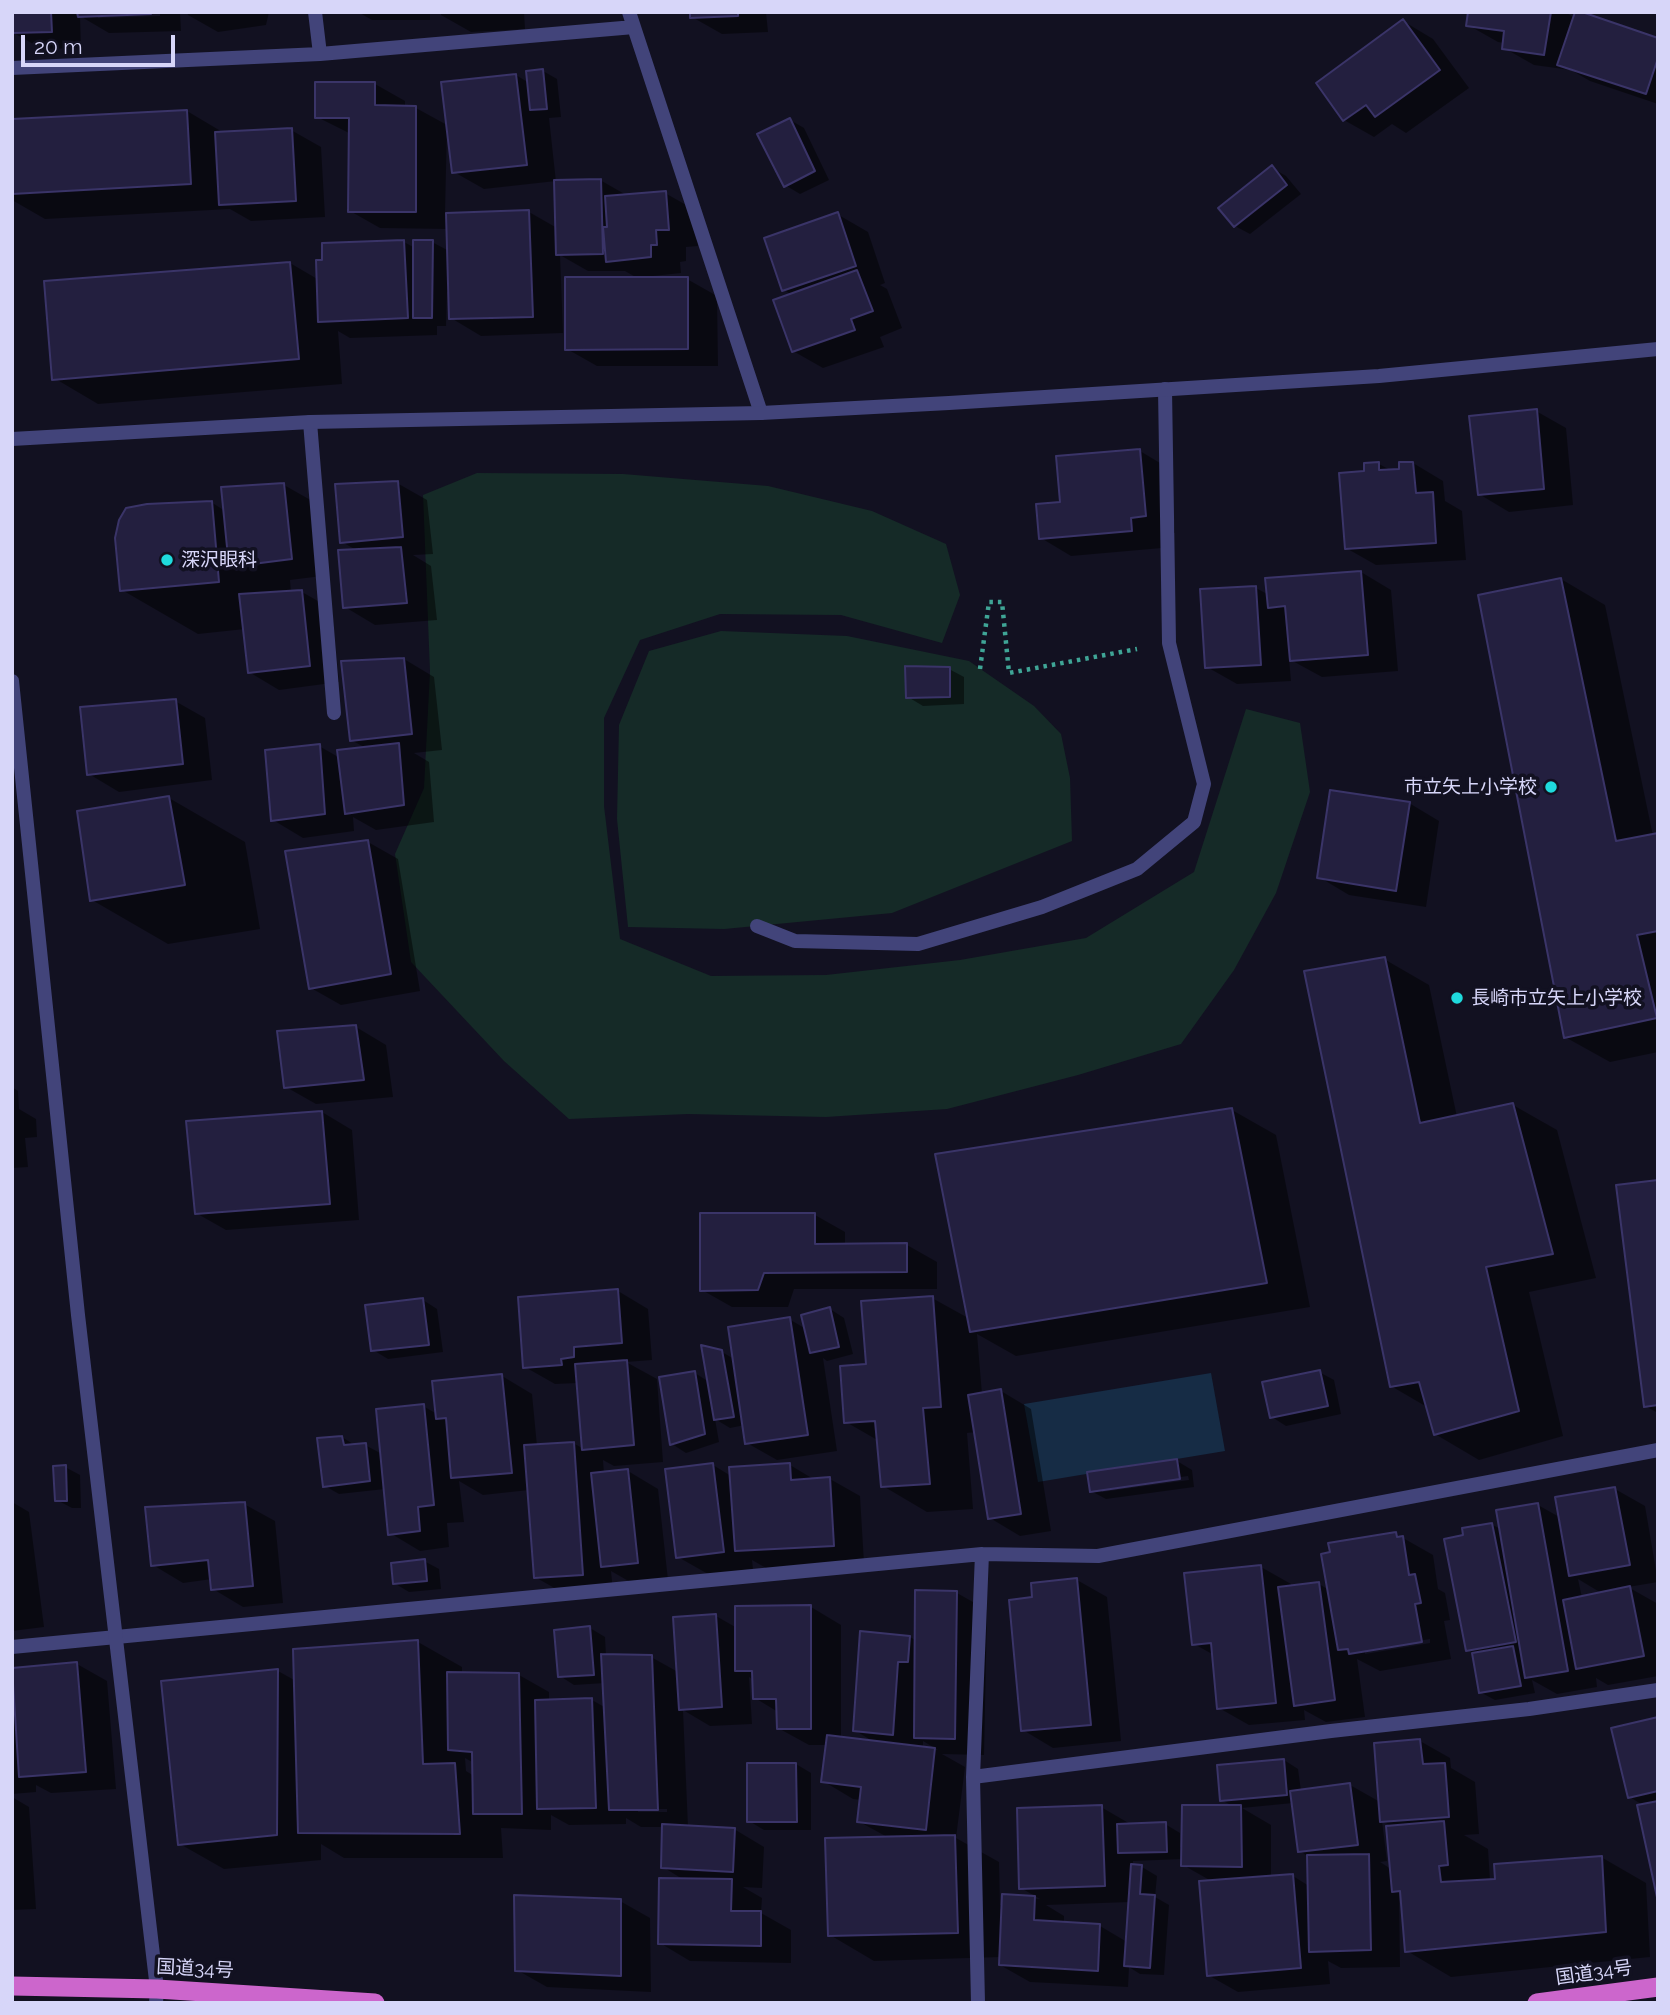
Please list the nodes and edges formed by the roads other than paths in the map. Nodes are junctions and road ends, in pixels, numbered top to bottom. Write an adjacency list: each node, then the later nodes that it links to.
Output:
1 (314, 12): 4 (street)
2 (629, 12): 3 (street)
3 (634, 27): 4 (street); 8 (street)
4 (320, 54): 5 (street)
5 (12, 68)
6 (1658, 349): 7 (street)
7 (1166, 389): 8 (street); 13 (street)
8 (761, 412): 9 (street)
9 (310, 422): 10 (street); 12 (street)
10 (12, 439)
11 (12, 681): 16 (street)
12 (334, 713)
13 (757, 926)
14 (1658, 1450): 15 (street)
15 (982, 1554): 16 (street); 19 (street)
16 (116, 1636): 17 (street); 22 (street)
17 (12, 1647)
18 (1658, 1690): 19 (street)
19 (973, 1777): 24 (street)
20 (12, 1986): 22 (highway, 国道34号)
21 (1658, 1987): 25 (highway, 国道34号)
22 (156, 1996): 23 (highway, 国道34号)
23 (375, 2003)
24 (978, 2003)
25 (1537, 2003)

